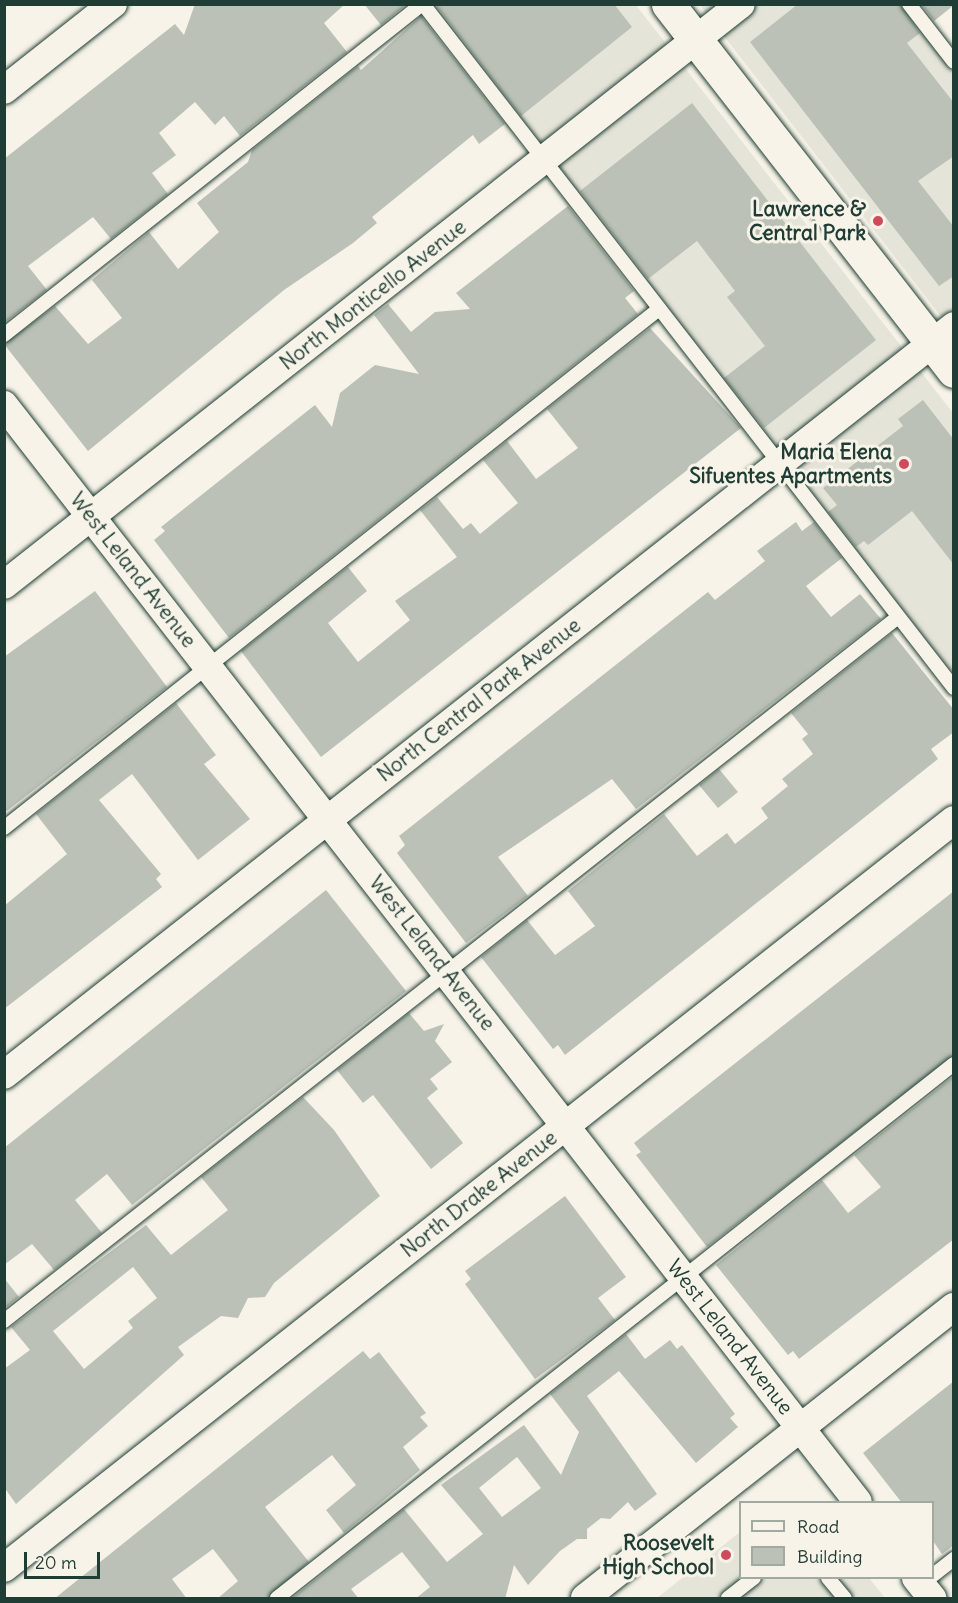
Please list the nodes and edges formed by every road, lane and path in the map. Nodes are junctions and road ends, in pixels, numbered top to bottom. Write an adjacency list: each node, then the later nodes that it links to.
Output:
1 (113, 4): 8 (street)
2 (423, 4): 9 (lane); 11 (lane)
3 (668, 4): 6 (main road)
4 (741, 4): 6 (street, North Monticello Avenue)
5 (909, 4): 7 (lane)
6 (696, 40): 9 (street, North Monticello Avenue); 12 (main road)
7 (954, 62)
8 (4, 90)
9 (544, 160): 10 (lane); 16 (street, North Monticello Avenue)
10 (659, 309): 15 (lane); 19 (lane)
11 (4, 335)
12 (943, 335): 13 (main road); 15 (street, North Central Park Avenue)
13 (954, 371)
14 (4, 405): 16 (street, West Leland Avenue)
15 (779, 464): 18 (lane); 21 (street, North Central Park Avenue)
16 (92, 517): 17 (street, North Monticello Avenue); 19 (street, West Leland Avenue)
17 (4, 585)
18 (898, 617): 20 (lane); 24 (lane)
19 (208, 666): 21 (street, West Leland Avenue); 23 (lane)
20 (954, 688)
21 (328, 819): 24 (street, West Leland Avenue); 26 (street, North Central Park Avenue)
22 (954, 820): 27 (street, North Drake Avenue)
23 (4, 828)
24 (447, 973): 27 (street, West Leland Avenue); 30 (lane)
25 (954, 1064): 28 (lane)
26 (4, 1075)
27 (565, 1126): 28 (street, West Leland Avenue); 34 (street, North Drake Avenue)
28 (683, 1277): 31 (street, West Leland Avenue); 39 (lane)
29 (954, 1307): 31 (street)
30 (4, 1321)
31 (800, 1428): 32 (street, West Leland Avenue); 38 (street)
32 (856, 1501)
33 (954, 1559): 35 (lane)
34 (4, 1568)
35 (934, 1577)
36 (753, 1579): 40 (lane)
37 (829, 1579): 41 (lane)
38 (596, 1595)
39 (277, 1599)
40 (728, 1599)
41 (845, 1599)

